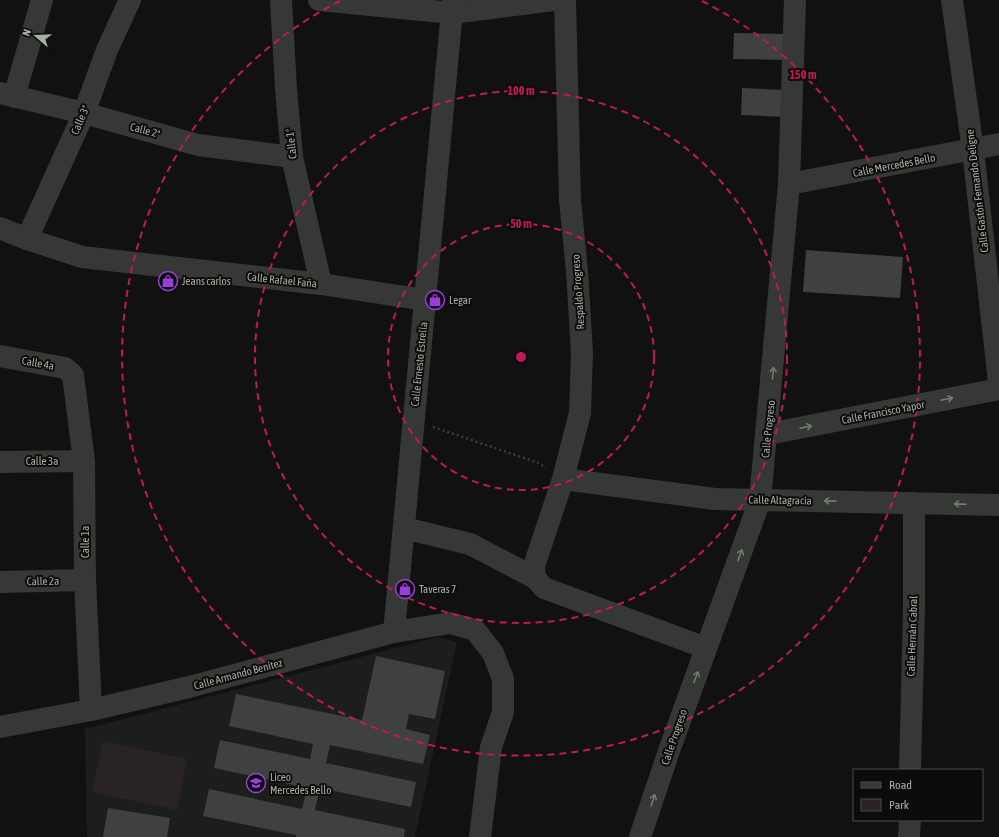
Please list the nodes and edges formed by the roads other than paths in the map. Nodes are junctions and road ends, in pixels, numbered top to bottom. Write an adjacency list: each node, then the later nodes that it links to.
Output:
1 (42, 0): 10 (street)
2 (130, 0): 11 (street, Calle 3ª)
3 (281, 0): 14 (street, Calle 1ª)
4 (319, 0): 9 (street)
5 (553, 0): 9 (street)
6 (565, 0): 27 (street, Respaldo Progreso)
7 (795, 0): 15 (street, Calle Progreso)
8 (952, 0): 13 (street, Calle Gastón Fernando Deligne)
9 (452, 7): 19 (street, Calle Ernesto Estrella)
10 (7, 95): 11 (street, Calle 2ª)
11 (84, 113): 14 (street, Calle 2ª); 17 (street, Calle 3ª)
12 (999, 144): 13 (street, Calle Mercedes Bello)
13 (973, 150): 15 (street, Calle Mercedes Bello); 22 (street, Calle Gastón Fernando Deligne)
14 (292, 157): 18 (street, Calle 1ª)
15 (789, 184): 24 (street, Calle Progreso, one-way to 15)
16 (0, 228): 17 (street, Calle Rafael Faña)
17 (27, 239): 18 (street, Calle Rafael Faña)
18 (321, 284): 19 (street, Calle Rafael Faña)
19 (425, 300): 31 (street, Calle Ernesto Estrella)
20 (0, 356): 21 (street, Calle 4a)
21 (73, 375): 25 (street, Calle 1a)
22 (999, 382)
23 (999, 389): 24 (street, Calle Francisco Yapor, one-way to 23)
24 (768, 434): 28 (street, Calle Progreso)
25 (84, 461): 26 (street, Calle 3a); 33 (street, Calle 1a)
26 (0, 462)
27 (563, 479): 28 (street, Calle Altagracia); 32 (street, Respaldo Progreso)
28 (760, 500): 29 (street, Calle Altagracia, one-way to 28); 36 (street, Calle Progreso, one-way to 28)
29 (914, 503): 30 (street, Calle Altagracia, one-way to 29); 39 (street, Calle Hernán Cabral)
30 (999, 505)
31 (404, 528): 32 (street); 35 (street, Calle Ernesto Estrella)
32 (535, 578): 36 (street)
33 (85, 580): 34 (street, Calle 2a); 37 (street, Calle 1a)
34 (0, 582)
35 (394, 632): 37 (street, Calle Armando Benítez); 41 (street, Calle Armando Benítez)
36 (706, 648): 42 (street, Calle Progreso, one-way to 36)
37 (91, 710): 38 (street, Calle Armando Benítez)
38 (0, 727)
39 (910, 769)
40 (910, 821): 43 (street)
41 (480, 837)
42 (640, 837)
43 (909, 837)

